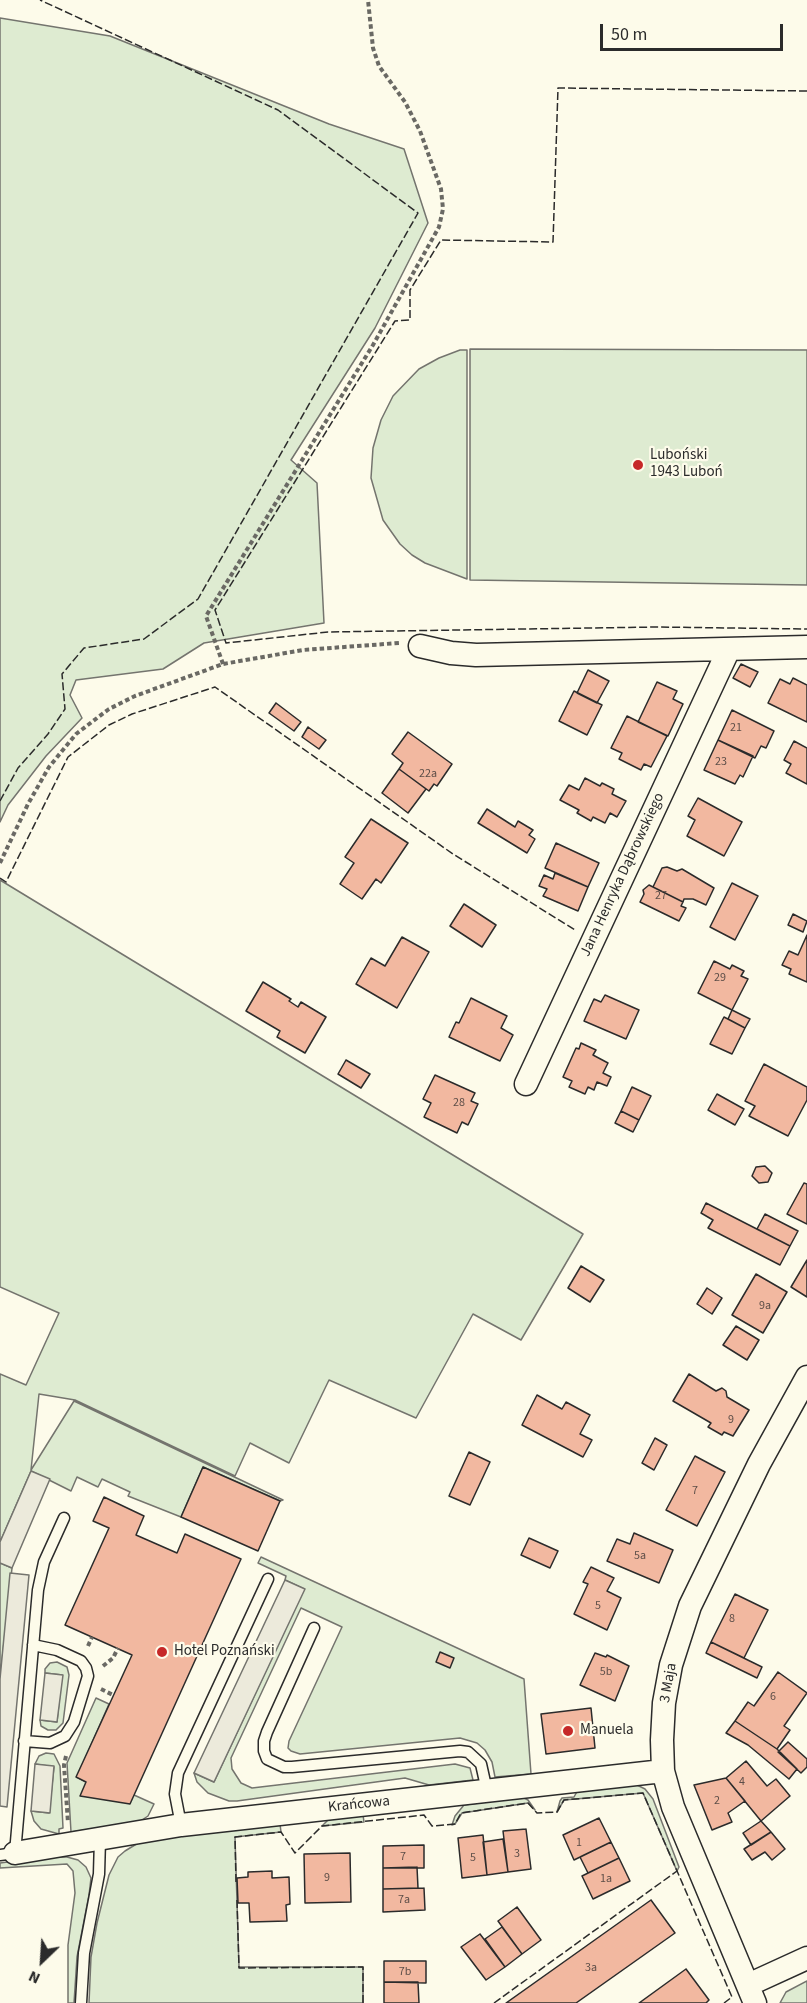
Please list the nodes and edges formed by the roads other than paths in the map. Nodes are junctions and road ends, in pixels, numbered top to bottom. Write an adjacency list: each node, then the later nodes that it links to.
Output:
1 (420, 646): 3 (street)
2 (807, 647): 3 (street)
3 (724, 657): 4 (street, Jana Henryka Dąbrowskiego)
4 (526, 1084)
5 (807, 1377): 11 (street, 3 Maja)
6 (64, 1518): 9 (lane)
7 (268, 1579): 13 (lane)
8 (314, 1628): 12 (lane)
9 (33, 1645): 10 (lane); 10 (lane)
10 (24, 1741): 15 (lane)
11 (663, 1771): 12 (street, Krańcowa); 17 (street, 3 Maja)
12 (487, 1791): 13 (street, Krańcowa)
13 (180, 1825): 14 (street, Krańcowa)
14 (100, 1839): 15 (street, Krańcowa); 18 (lane)
15 (8, 1854)
16 (807, 1958): 17 (street)
17 (751, 1994)
18 (81, 2003)

